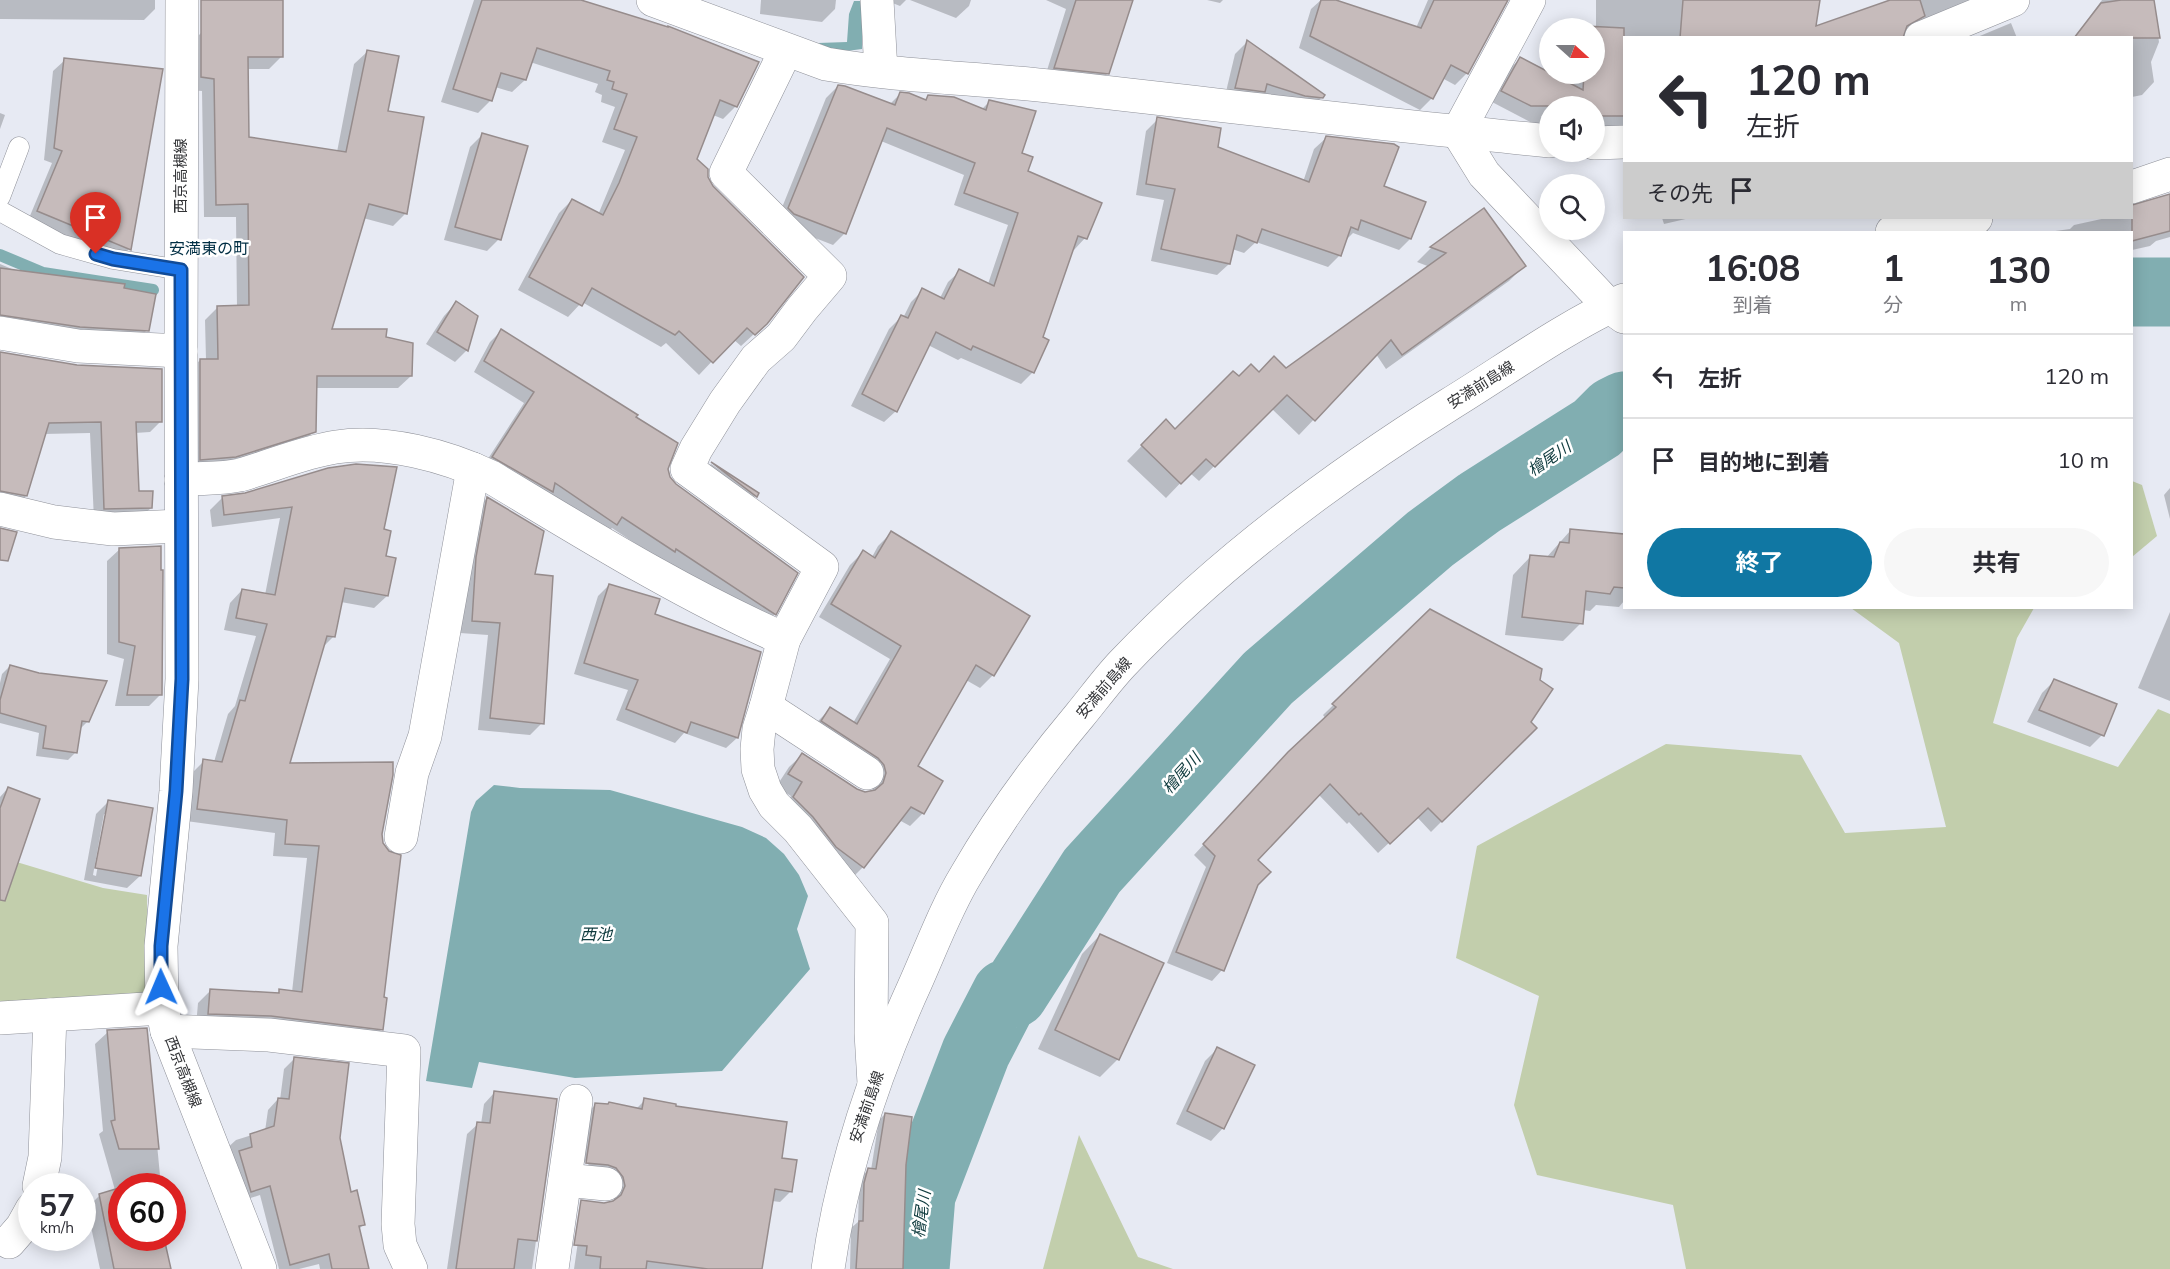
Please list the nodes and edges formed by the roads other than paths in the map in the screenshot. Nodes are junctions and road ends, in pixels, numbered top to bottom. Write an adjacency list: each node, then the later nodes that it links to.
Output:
1 (182, 0): 20 (street, 西京高槻線)
2 (652, 0): 7 (street)
3 (877, 0): 8 (street)
4 (1529, 0): 9 (street)
5 (2013, 0): 6 (street)
6 (1926, 36)
7 (786, 50): 8 (street); 28 (street)
8 (881, 71): 9 (street)
9 (1458, 132): 10 (street); 21 (street)
10 (1539, 140)
11 (1623, 142): 12 (street)
12 (1605, 143)
13 (19, 147): 16 (lane)
14 (2170, 174): 15 (street)
15 (2133, 187)
16 (0, 196)
17 (0, 211): 20 (lane)
18 (1970, 219): 19 (street)
19 (1898, 231)
20 (181, 270): 23 (street, 西京高槻線)
21 (1620, 308): 35 (street, 安満前島線)
22 (0, 333): 23 (street)
23 (181, 351): 25 (street, 西京高槻線)
24 (473, 469): 25 (street); 28 (street); 31 (street)
25 (181, 480): 27 (street, 西京高槻線)
26 (0, 509): 27 (street)
27 (181, 526): 34 (street, 西京高槻線)
28 (784, 639): 29 (street)
29 (766, 706): 30 (street); 35 (street)
30 (867, 773)
31 (401, 837)
32 (50, 1015): 33 (street); 34 (street); 37 (street)
33 (0, 1018)
34 (164, 1019): 42 (street, 西京高槻線); 43 (street)
35 (874, 1083): 45 (street, 安満前島線)
36 (576, 1101): 38 (street)
37 (42, 1173)
38 (565, 1180): 39 (street); 44 (street)
39 (606, 1184)
40 (18, 1232): 41 (street)
41 (9, 1242)
42 (260, 1269)
43 (411, 1269)
44 (552, 1269)
45 (828, 1269)

